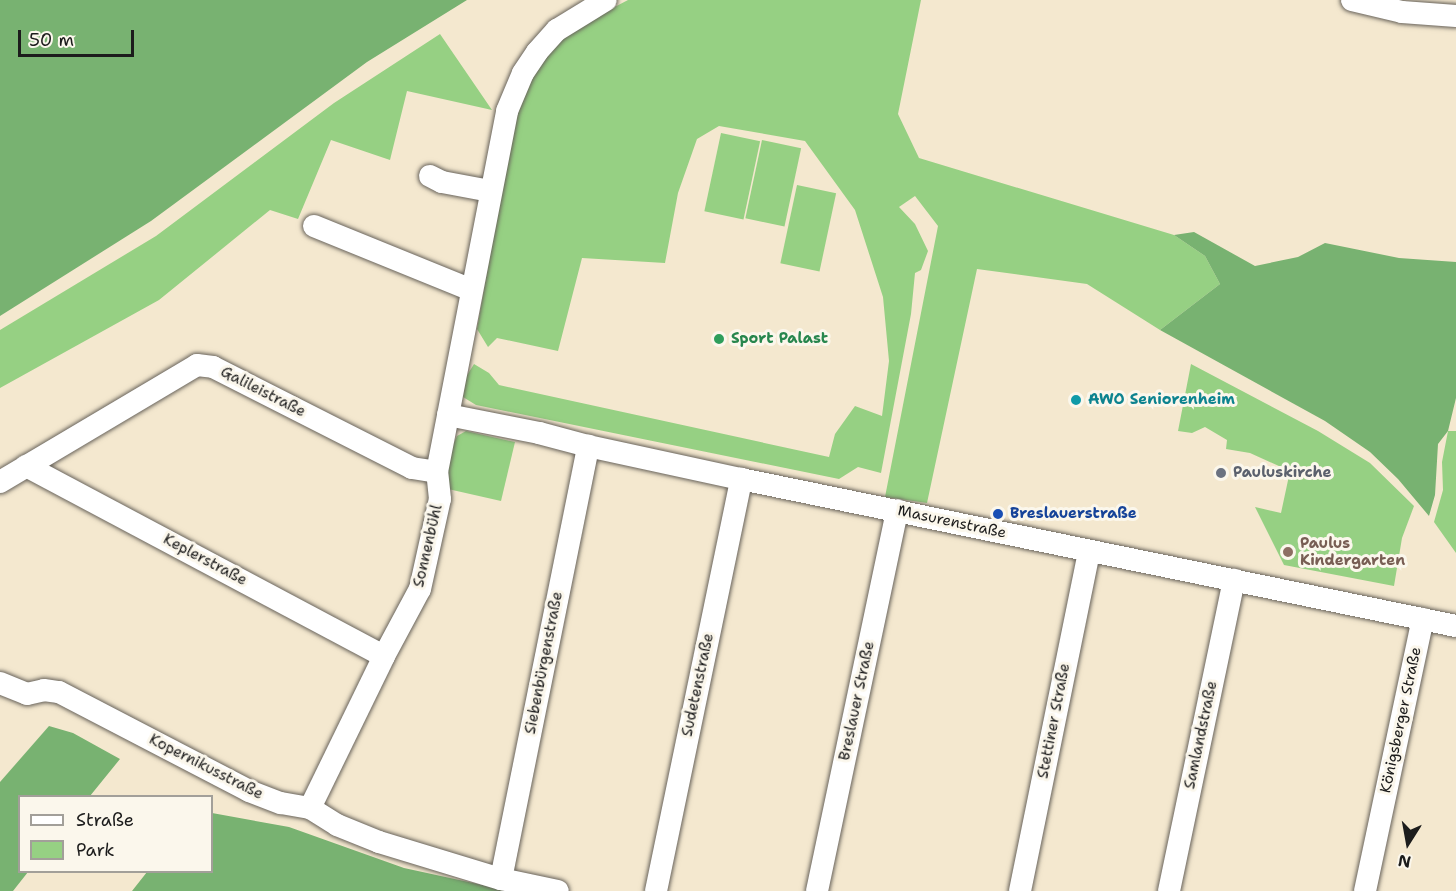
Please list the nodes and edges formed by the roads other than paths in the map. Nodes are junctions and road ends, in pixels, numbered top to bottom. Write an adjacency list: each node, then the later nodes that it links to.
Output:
1 (606, 0): 5 (street, Sonnenbühl)
2 (1355, 0): 3 (street)
3 (1456, 16)
4 (430, 176): 5 (street)
5 (490, 191): 7 (street, Sonnenbühl)
6 (314, 226): 7 (street)
7 (472, 290): 8 (street, Sonnenbühl)
8 (448, 415): 9 (street, Masurenstraße); 11 (street, Sonnenbühl)
9 (588, 446): 12 (street, Masurenstraße); 22 (street, Siebenbürgenstraße)
10 (26, 466): 11 (street, Galileistraße); 13 (street, Galileistraße); 19 (street, Keplerstraße)
11 (437, 472): 19 (street, Sonnenbühl)
12 (741, 479): 14 (street, Masurenstraße); 24 (street, Sudetenstraße)
13 (0, 482)
14 (897, 510): 15 (street, Masurenstraße); 25 (street, Breslauer Straße)
15 (1089, 551): 16 (street, Masurenstraße); 26 (street, Stettiner Straße)
16 (1234, 580): 17 (street, Masurenstraße); 27 (street, Samlandstraße)
17 (1423, 619): 18 (street, Masurenstraße); 28 (street, Königsberger Straße)
18 (1456, 626)
19 (384, 656): 21 (street, Sonnenbühl)
20 (0, 683): 21 (street, Kopernikusstraße)
21 (310, 808): 22 (street, Kopernikusstraße)
22 (501, 879): 23 (street, Kopernikusstraße)
23 (558, 891)
24 (656, 891)
25 (817, 891)
26 (1020, 891)
27 (1169, 891)
28 (1365, 891)

